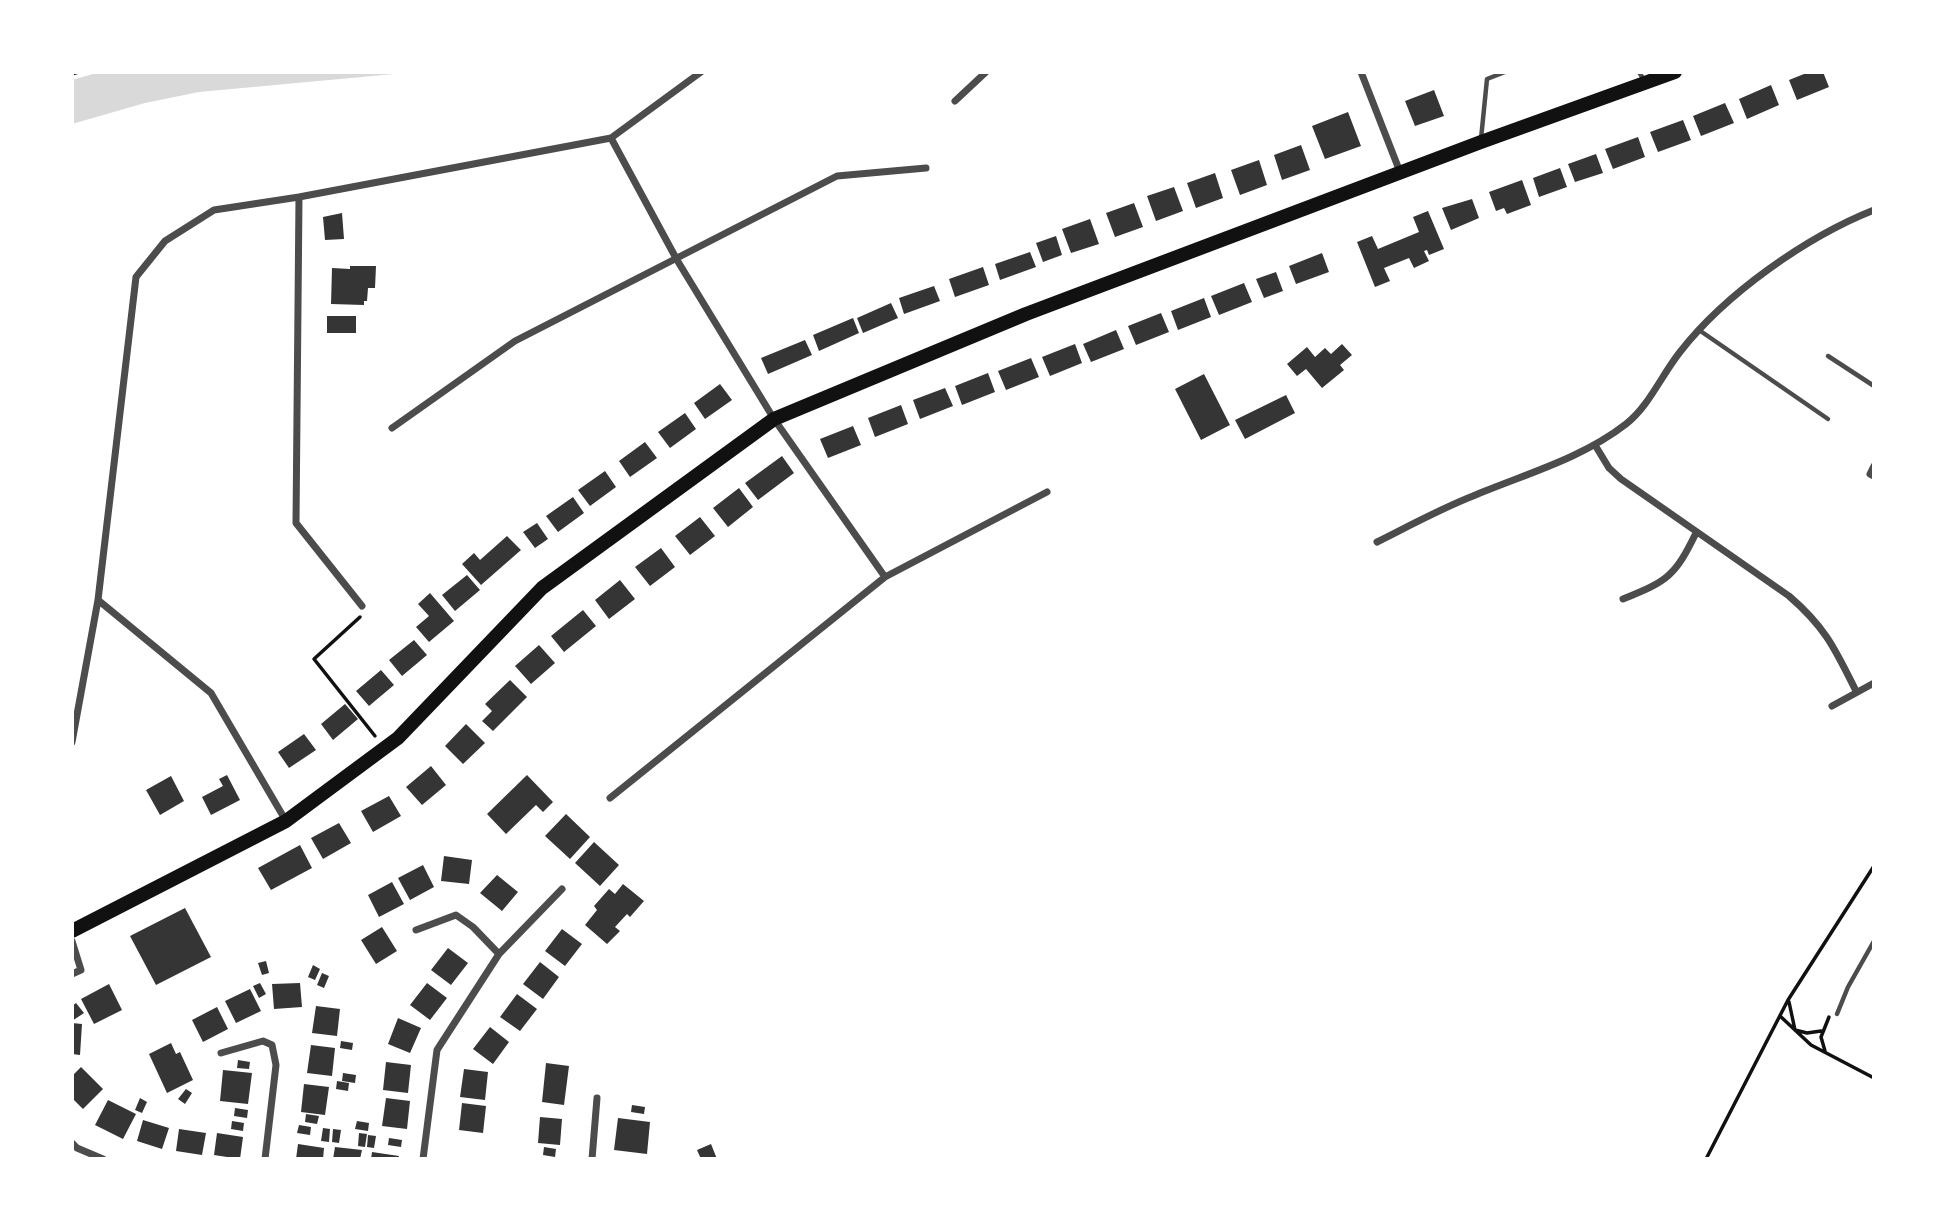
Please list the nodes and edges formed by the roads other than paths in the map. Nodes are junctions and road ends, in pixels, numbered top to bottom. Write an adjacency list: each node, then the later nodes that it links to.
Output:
1 (701, 72): 8 (street)
2 (986, 72): 7 (street)
3 (1361, 72): 11 (street)
4 (1505, 72): 9 (lane)
5 (1675, 72): 6 (main road)
6 (1643, 77): 9 (main road)
7 (955, 101)
8 (611, 138): 12 (street); 14 (street)
9 (1480, 142): 11 (main road)
10 (926, 168): 14 (street)
11 (1401, 173): 18 (main road)
12 (299, 197): 29 (street); 30 (street)
13 (1874, 210): 15 (street)
14 (677, 260): 18 (street); 20 (street)
15 (1699, 330): 19 (lane); 21 (street)
16 (1828, 356): 17 (lane)
17 (1874, 386)
18 (774, 419): 27 (street); 36 (main road)
19 (1828, 419)
20 (392, 428)
21 (1595, 445): 25 (street); 26 (street)
22 (1874, 466): 23 (street)
23 (1874, 476)
24 (1046, 492): 27 (street)
25 (1696, 533): 28 (street); 32 (street)
26 (1377, 542)
27 (885, 577): 35 (street)
28 (1623, 599)
29 (98, 600): 34 (street); 36 (street)
30 (362, 606)
31 (1874, 683): 32 (street)
32 (1856, 691): 33 (street)
33 (1832, 706)
34 (72, 742)
35 (610, 798)
36 (286, 821): 39 (main road)
37 (562, 889): 42 (street)
38 (416, 930): 42 (street)
39 (72, 931)
40 (72, 941): 43 (street)
41 (1874, 941): 44 (lane)
42 (499, 954): 50 (street)
43 (72, 974)
44 (1837, 1014)
45 (222, 1053): 49 (street)
46 (597, 1098): 51 (street)
47 (72, 1143): 48 (street)
48 (103, 1159)
49 (265, 1159)
50 (423, 1159)
51 (592, 1159)

